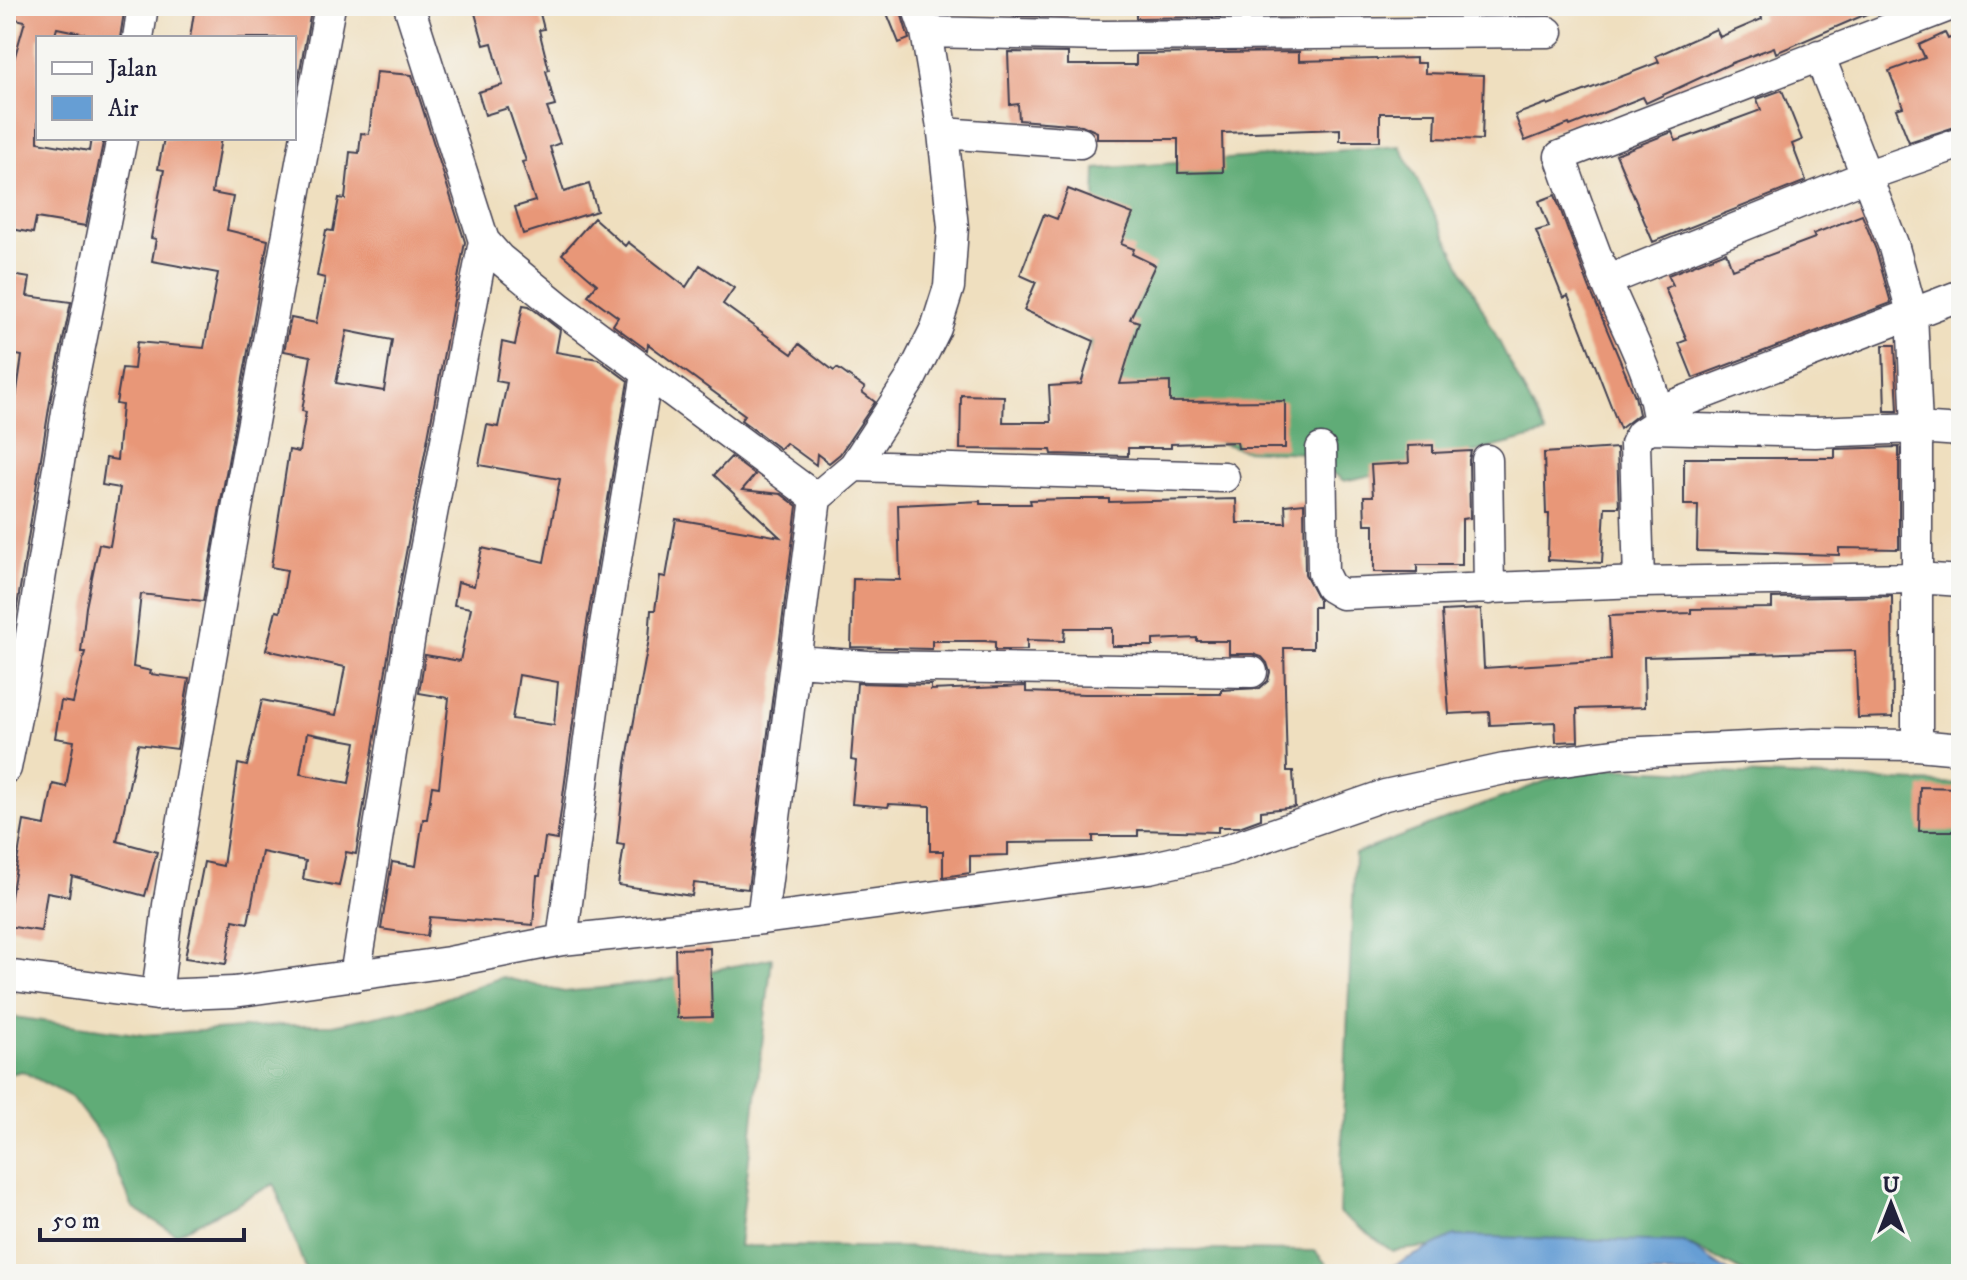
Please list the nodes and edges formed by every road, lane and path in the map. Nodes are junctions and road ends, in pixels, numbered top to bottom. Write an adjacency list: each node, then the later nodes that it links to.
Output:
1 (143, 6): 7 (street)
2 (330, 6): 40 (street)
3 (409, 6): 14 (street)
4 (1949, 6): 8 (street)
5 (921, 19): 6 (street); 9 (street)
6 (1548, 32)
7 (138, 36)
8 (1819, 55): 13 (street); 15 (street)
9 (943, 133): 11 (street); 24 (street)
10 (122, 140): 35 (street)
11 (1080, 143)
12 (1961, 143): 13 (street)
13 (1868, 175): 15 (street); 17 (street)
14 (484, 241): 18 (street); 39 (street)
15 (1606, 281): 19 (street)
16 (1961, 295): 17 (street)
17 (1912, 312): 19 (street); 20 (street)
18 (647, 374): 26 (street); 37 (street)
19 (1658, 419): 20 (street); 29 (street)
20 (1917, 428): 21 (street); 27 (street)
21 (1961, 431)
22 (1321, 449): 30 (street)
23 (1487, 460): 30 (street)
24 (854, 466): 25 (street); 26 (street)
25 (1224, 477)
26 (816, 498): 31 (street)
27 (1918, 578): 28 (street); 29 (street); 33 (street)
28 (1961, 581)
29 (1639, 582): 30 (street)
30 (1489, 589)
31 (796, 661): 32 (street); 36 (street)
32 (1252, 672)
33 (1917, 745): 34 (street); 36 (street)
34 (1961, 749)
35 (6, 768)
36 (762, 919): 37 (street)
37 (562, 940): 39 (street)
38 (6, 975): 40 (street)
39 (355, 976): 40 (street)
40 (157, 995)

